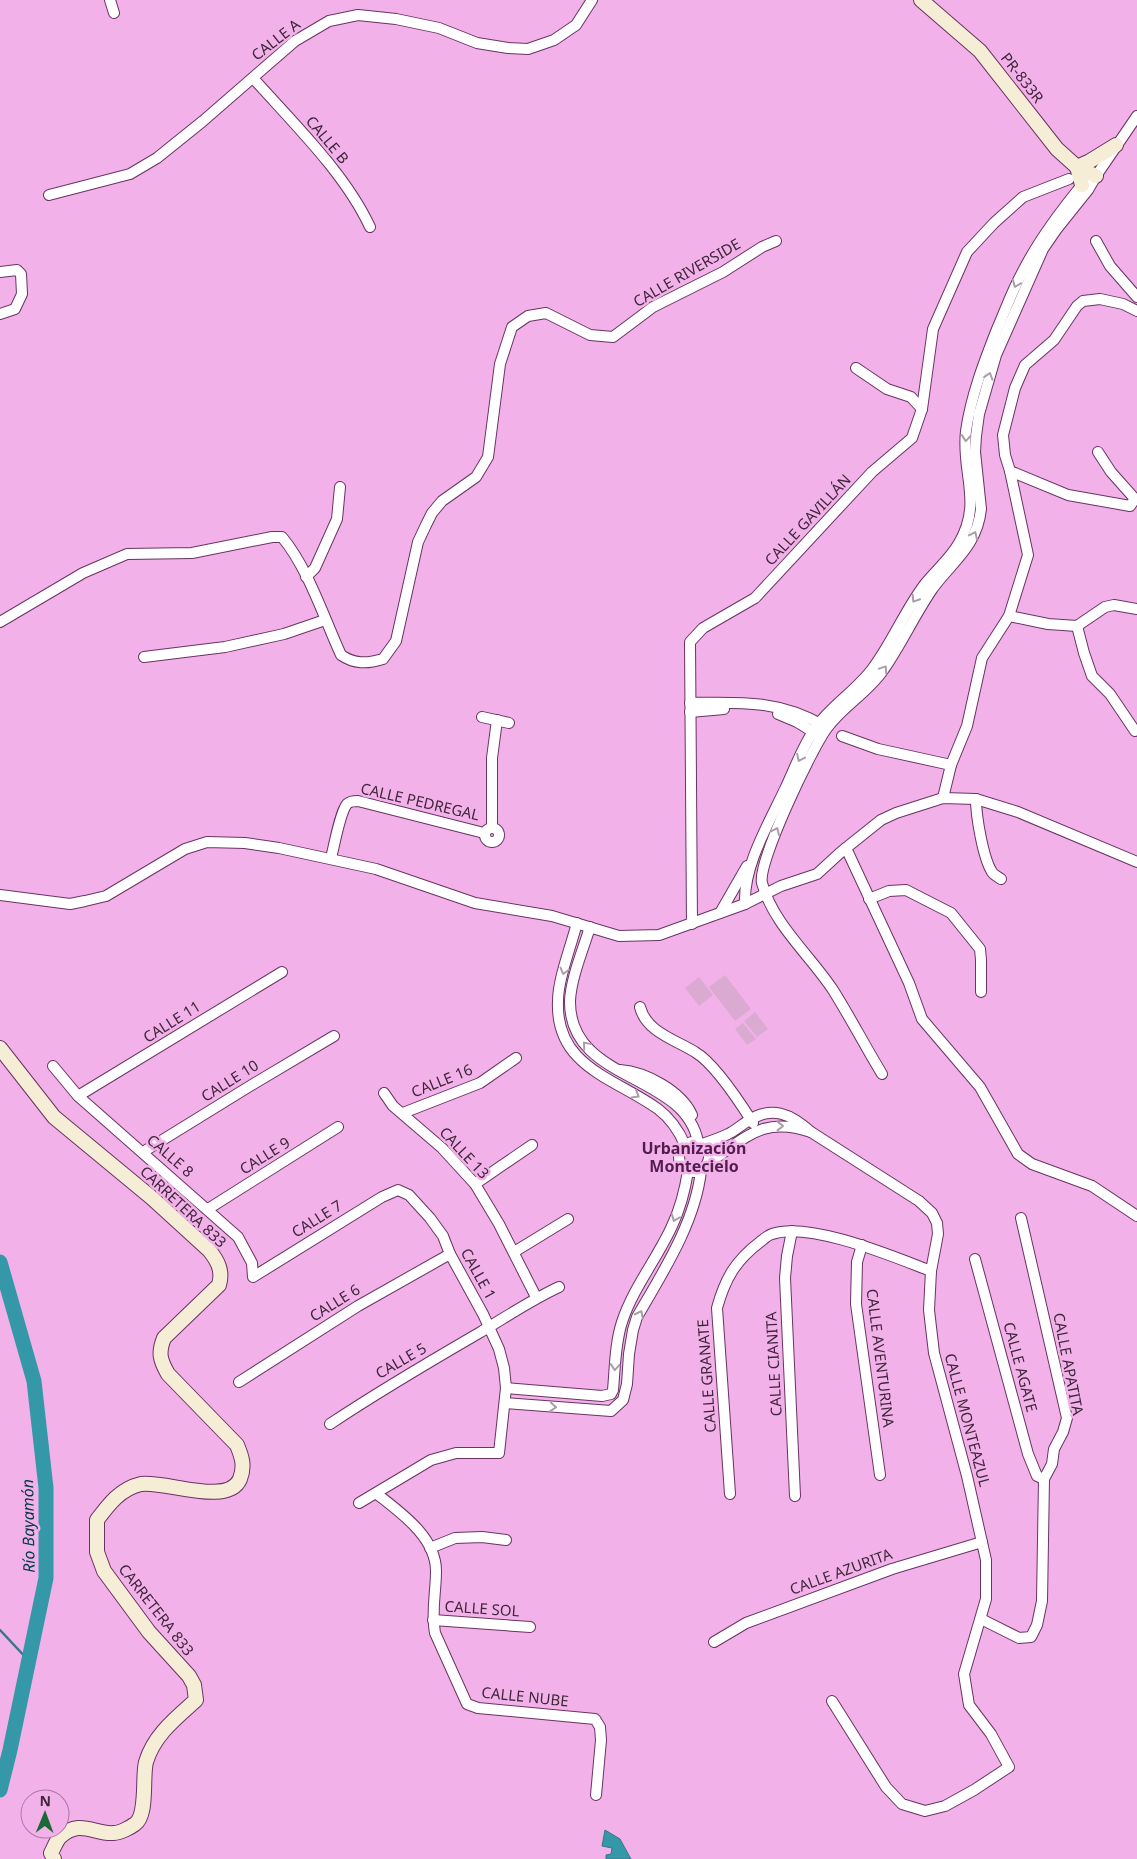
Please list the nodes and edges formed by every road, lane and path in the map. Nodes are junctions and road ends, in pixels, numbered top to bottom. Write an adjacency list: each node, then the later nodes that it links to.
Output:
1 (110, 0): 4 (street)
2 (592, 0): 5 (street, CALLE A)
3 (927, 2): 8 (street, PR-833R / PR-833R)
4 (114, 13)
5 (253, 78): 12 (street, CALLE A); 13 (street, CALLE B)
6 (1137, 116): 7 (street)
7 (1116, 145): 8 (street); 9 (street)
8 (1077, 166): 9 (street, PR-833R / PR-833R); 11 (street)
9 (1096, 176): 11 (street); 36 (street, one-way to 9)
10 (1069, 178): 21 (street, CALLE GAVILLÁN)
11 (1082, 185): 36 (street, one-way to 36)
12 (49, 196)
13 (370, 227)
14 (776, 241): 28 (street, CALLE RIVERSIDE)
15 (1096, 241): 17 (street)
16 (0, 272): 19 (street)
17 (1137, 297)
18 (1137, 310): 23 (street)
19 (0, 314)
20 (856, 368): 21 (street)
21 (922, 409): 32 (street, CALLE GAVILLÁN)
22 (1098, 452): 23 (street)
23 (1010, 471): 27 (street)
24 (340, 487): 25 (street)
25 (306, 577): 28 (street, CALLE RIVERSIDE); 29 (street, CALLE RIVERSIDE)
26 (1137, 608): 30 (street)
27 (1009, 616): 30 (street); 39 (street)
28 (326, 620): 31 (street)
29 (0, 622)
30 (1077, 626): 37 (street)
31 (144, 656)
32 (690, 708): 36 (street); 53 (street, CALLE GAVILLÁN)
33 (482, 717): 34 (street)
34 (497, 720): 35 (street); 44 (street, CALLE PEDREGAL)
35 (509, 723)
36 (820, 730): 43 (street)
37 (1135, 731)
38 (842, 736): 39 (street)
39 (951, 765): 40 (street)
40 (943, 798): 41 (street); 42 (street)
41 (976, 799): 45 (street); 46 (street)
42 (846, 848): 47 (street); 49 (street)
43 (763, 850): 47 (street); 50 (street); 51 (street)
44 (331, 858): 48 (street); 52 (street)
45 (1137, 862)
46 (1001, 880)
47 (766, 894): 50 (street); 62 (street)
48 (0, 895)
49 (869, 898): 56 (street); 79 (street)
50 (749, 902): 51 (street)
51 (720, 913): 53 (street)
52 (577, 924): 54 (street); 72 (street, one-way to 72)
53 (692, 924): 54 (street)
54 (590, 928): 70 (street, one-way to 54)
55 (282, 972): 64 (street, CALLE 11)
56 (981, 992)
57 (640, 1007): 66 (street)
58 (334, 1036): 73 (street, CALLE 10)
59 (0, 1048): 111 (street, CARRETERA 833)
60 (516, 1058): 65 (street, CALLE 16)
61 (53, 1066): 64 (street, CALLE 8)
62 (882, 1074)
63 (384, 1093): 65 (street, CALLE 13)
64 (78, 1096): 73 (street, CALLE 8)
65 (403, 1113): 76 (street, CALLE 13)
66 (750, 1119): 68 (street); 69 (street, CALLE MONTEAZUL); 70 (street, CALLE MONTEAZUL)
67 (338, 1127): 78 (street, CALLE 9)
68 (758, 1130): 69 (street, CALLE MONTEAZUL, one-way to 69); 74 (street, CALLE MONTEAZUL)
69 (810, 1132): 87 (street, CALLE MONTEAZUL)
70 (700, 1143): 72 (street); 74 (street)
71 (532, 1145): 76 (street)
72 (685, 1145): 75 (street)
73 (143, 1152): 78 (street, CALLE 8)
74 (704, 1168): 75 (street); 94 (street, one-way to 74)
75 (688, 1171): 93 (street, one-way to 93)
76 (475, 1184): 84 (street, CALLE 13)
77 (398, 1190): 85 (street, CALLE 1); 88 (street, CALLE 7)
78 (208, 1209): 88 (street, CALLE 8)
79 (1137, 1216)
80 (1021, 1218): 97 (street, CALLE APATITA)
81 (568, 1219): 84 (street)
82 (792, 1230): 83 (street, CALLE GRANATE); 99 (street, CALLE GRANATE); 100 (street, CALLE CIANITA)
83 (862, 1245): 87 (street, CALLE GRANATE); 96 (street, CALLE AVENTURINA)
84 (514, 1252): 90 (street, CALLE 13)
85 (450, 1254): 91 (street, CALLE 1); 92 (street, CALLE 6)
86 (975, 1259): 97 (street, CALLE AGATE)
87 (931, 1271): 103 (street, CALLE MONTEAZUL)
88 (253, 1277)
89 (559, 1287): 90 (street, CALLE 5)
90 (536, 1297): 91 (street, CALLE 5)
91 (489, 1327): 93 (street, CALLE 1); 95 (street, CALLE 5)
92 (239, 1382)
93 (506, 1388): 94 (street, CALLE 1)
94 (504, 1403): 98 (street, CALLE 1)
95 (330, 1424)
96 (880, 1475)
97 (1044, 1479): 105 (street, CALLE APATITA)
98 (377, 1494): 101 (street); 104 (street, CALLE NUBE)
99 (730, 1494)
100 (795, 1496)
101 (359, 1503)
102 (506, 1540): 104 (street)
103 (982, 1542): 105 (street, CALLE MONTEAZUL); 108 (street, CALLE AZURITA)
104 (430, 1548): 106 (street, CALLE NUBE)
105 (981, 1619): 109 (street, CALLE MONTEAZUL)
106 (433, 1620): 107 (street, CALLE SOL); 110 (street, CALLE NUBE)
107 (530, 1627)
108 (714, 1642)
109 (832, 1701)
110 (596, 1795)
111 (54, 1859)

